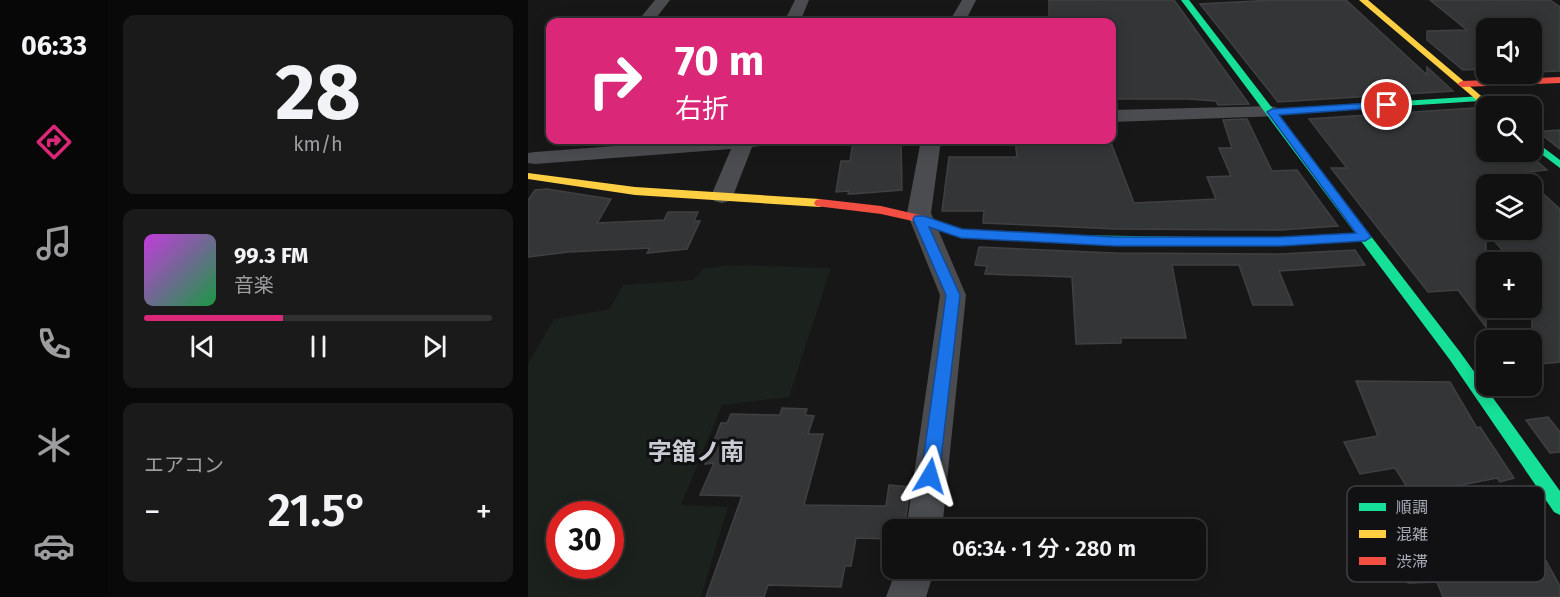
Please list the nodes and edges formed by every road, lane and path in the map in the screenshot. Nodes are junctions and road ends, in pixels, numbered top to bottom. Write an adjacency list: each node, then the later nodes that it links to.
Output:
1 (663, 0): 6 (street)
2 (802, 0): 7 (street)
3 (969, 0): 8 (street)
4 (1185, 0): 13 (main road)
5 (1363, 0): 10 (main road)
6 (648, 18)
7 (794, 18)
8 (959, 18)
9 (1560, 80): 10 (main road)
10 (1462, 84): 11 (main road)
11 (1477, 96)
12 (1476, 102): 13 (main road)
13 (1272, 112): 14 (street); 24 (main road)
14 (1116, 116)
15 (546, 144): 21 (street)
16 (713, 144): 21 (street)
17 (743, 144): 22 (street)
18 (930, 144): 23 (street)
19 (1542, 150): 20 (main road)
20 (1560, 165)
21 (530, 167): 22 (main road)
22 (722, 196): 23 (main road)
23 (920, 219): 24 (main road); 26 (street)
24 (1365, 237): 25 (main road)
25 (1560, 506)
26 (925, 519)
27 (912, 579): 28 (street)
28 (906, 597)

